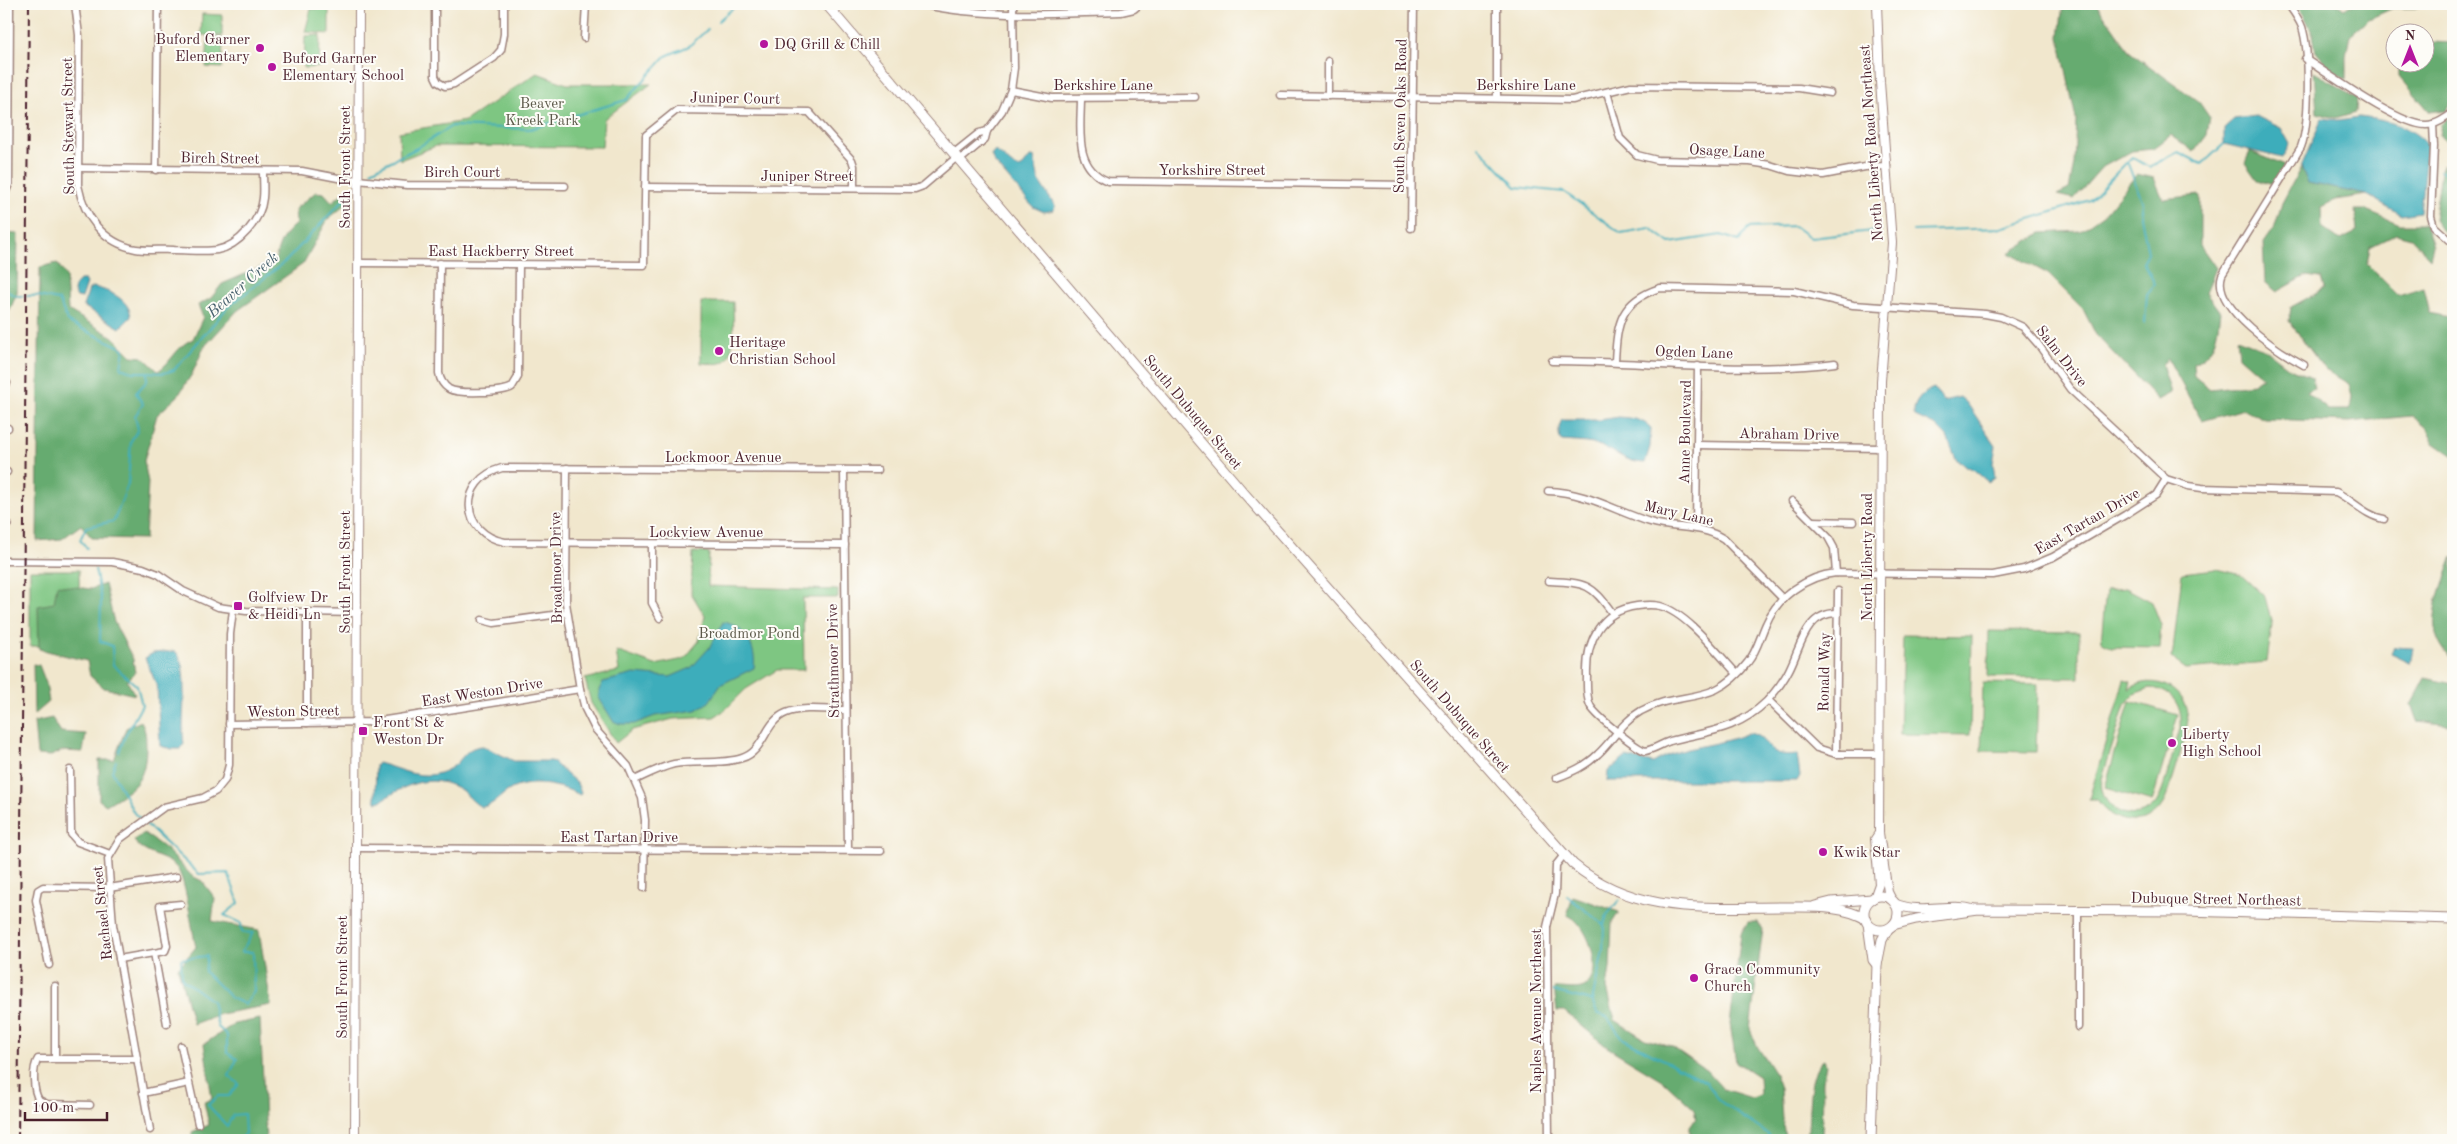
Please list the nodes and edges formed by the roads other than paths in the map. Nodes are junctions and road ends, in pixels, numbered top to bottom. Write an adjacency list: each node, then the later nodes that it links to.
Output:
1 (10, 4): 42 (street)
2 (75, 4): 34 (street, South Stewart Street)
3 (158, 4): 35 (street)
4 (359, 4): 37 (street, South Front Street)
5 (435, 4): 6 (street)
6 (504, 4)
7 (586, 4): 17 (street)
8 (826, 4): 32 (main road, South Dubuque Street)
9 (922, 4): 16 (street)
10 (1013, 4): 16 (street)
11 (1140, 4): 16 (street)
12 (1414, 4): 26 (street, South Seven Oaks Road)
13 (1497, 4): 28 (street)
14 (1877, 4): 33 (street, North Liberty Road Northeast)
15 (2288, 4): 18 (street)
16 (1013, 14): 20 (street)
17 (584, 38)
18 (2305, 59): 30 (street); 54 (street)
19 (1328, 61): 24 (street)
20 (1011, 90): 27 (street, Berkshire Lane); 31 (street)
21 (1607, 92): 22 (street, Berkshire Lane); 28 (street, Berkshire Lane); 33 (street, Osage Lane)
22 (1830, 93)
23 (1280, 95): 24 (street, Berkshire Lane)
24 (1328, 96): 26 (street, Berkshire Lane)
25 (1195, 97): 27 (street, Berkshire Lane)
26 (1412, 97): 28 (street, Berkshire Lane); 38 (street, South Seven Oaks Road)
27 (1081, 98): 38 (street, Yorkshire Street)
28 (1497, 98)
29 (2453, 112): 30 (street)
30 (2433, 124): 44 (street)
31 (987, 131): 32 (street); 32 (street)
32 (957, 157): 41 (street, Juniper Street); 104 (main road, South Dubuque Street)
33 (1887, 166): 49 (street, North Liberty Road Northeast)
34 (78, 168): 35 (street, Birch Street); 36 (street, South Stewart Street)
35 (156, 170): 36 (street, Birch Street)
36 (263, 172): 37 (street, Birch Street)
37 (359, 179): 39 (street, Birch Court); 45 (street, South Front Street)
38 (1411, 185): 43 (street, South Seven Oaks Road)
39 (565, 186)
40 (645, 187): 41 (street, Juniper Street); 41 (street, Juniper Court); 48 (street, Juniper Court)
41 (854, 188)
42 (4, 196)
43 (1411, 228)
44 (2453, 243)
45 (359, 263): 46 (street, East Hackberry Street); 79 (street, South Front Street)
46 (440, 263): 47 (street, East Hackberry Street); 47 (street)
47 (519, 264): 48 (street, East Hackberry Street)
48 (644, 265)
49 (1889, 281): 50 (street, North Liberty Road)
50 (1887, 308): 52 (street, Salm Drive); 57 (street, North Liberty Road); 61 (street, Salm Drive)
51 (1552, 361): 52 (street, Ogden Lane)
52 (1615, 361): 55 (street, Ogden Lane)
53 (1835, 363): 55 (street, Ogden Lane)
54 (2304, 365)
55 (1698, 366): 56 (street, Anne Boulevard)
56 (1697, 445): 57 (street, Abraham Drive); 67 (street, Anne Boulevard)
57 (1881, 448): 73 (street, North Liberty Road)
58 (568, 468): 59 (street, Lockmoor Avenue); 68 (street, Broadmoor Drive); 68 (street, Lockmoor Avenue)
59 (844, 470): 60 (street, Lockmoor Avenue); 70 (street, Strathmoor Drive)
60 (878, 470)
61 (2166, 479): 64 (street, Salm Drive); 73 (street, East Tartan Drive)
62 (1548, 491): 67 (street, Mary Lane)
63 (1792, 501): 65 (street)
64 (2384, 519)
65 (1812, 521): 66 (street); 72 (street)
66 (1853, 522)
67 (1696, 528): 76 (street, Mary Lane)
68 (567, 543): 69 (street, Lockview Avenue); 80 (street, Broadmoor Drive)
69 (652, 544): 70 (street, Lockview Avenue); 83 (street)
70 (845, 545): 88 (street, Strathmoor Drive)
71 (4, 561): 77 (street)
72 (1836, 573): 73 (street, East Tartan Drive); 76 (street, East Tartan Drive)
73 (1880, 574): 94 (street, North Liberty Road)
74 (1549, 582): 82 (street)
75 (1838, 591): 81 (street, Ronald Way)
76 (1783, 599): 85 (street, East Tartan Drive)
77 (233, 610): 78 (street); 91 (street, Rachael Street)
78 (307, 612): 79 (street); 89 (street)
79 (358, 613): 90 (street, South Front Street)
80 (567, 613): 84 (street); 86 (street, Broadmoor Drive)
81 (1837, 613): 87 (street); 93 (street, Ronald Way)
82 (1613, 614): 85 (street); 92 (street)
83 (660, 618)
84 (482, 620)
85 (1737, 674): 92 (street, East Tartan Drive)
86 (580, 689): 90 (street, East Weston Drive); 97 (street, Broadmoor Drive)
87 (1768, 700): 92 (street); 93 (street)
88 (846, 710): 97 (street); 101 (street, Strathmoor Drive)
89 (306, 723): 90 (street, Weston Street); 91 (street, Weston Street)
90 (358, 723): 99 (street, South Front Street)
91 (229, 724): 103 (street, Rachael Street)
92 (1618, 730): 96 (street, East Tartan Drive)
93 (1836, 754): 94 (street)
94 (1879, 754): 98 (street, North Liberty Road)
95 (70, 770): 103 (street)
96 (1556, 778)
97 (635, 780): 100 (street, Broadmoor Drive)
98 (1879, 833): 108 (street, North Liberty Road); 109 (street, North Liberty Road)
99 (357, 848): 100 (street, East Tartan Drive); 132 (street, South Front Street)
100 (645, 850): 101 (street, East Tartan Drive); 107 (street, Broadmoor Drive)
101 (848, 850): 102 (street, East Tartan Drive)
102 (881, 851)
103 (110, 854): 106 (street, Rachael Street)
104 (1564, 855): 111 (main road); 133 (street, Naples Avenue Northeast)
105 (177, 877): 106 (street)
106 (109, 888): 118 (street, Rachael Street); 119 (street)
107 (644, 888)
108 (1873, 899): 109 (main road); 111 (main road); 115 (main road)
109 (1894, 902): 112 (main road, Dubuque Street Northeast); 116 (main road)
110 (181, 904): 117 (street)
111 (1812, 907): 115 (main road)
112 (1978, 910): 113 (main road, Dubuque Street Northeast); 116 (main road, Dubuque Street Northeast)
113 (2078, 911): 114 (main road, Dubuque Street Northeast); 123 (street)
114 (2453, 919)
115 (1867, 922): 116 (main road); 120 (main road)
116 (1891, 927): 120 (main road)
117 (154, 953): 118 (street); 122 (street)
118 (119, 959): 126 (street, Rachael Street)
119 (49, 965)
120 (1877, 965): 134 (main road)
121 (55, 986): 125 (street)
122 (167, 1024)
123 (2078, 1027)
124 (181, 1046): 127 (street)
125 (55, 1057): 126 (street); 129 (street)
126 (137, 1059): 128 (street, Rachael Street)
127 (189, 1083): 128 (street); 130 (street)
128 (143, 1093): 131 (street, Rachael Street)
129 (90, 1105)
130 (198, 1124)
131 (150, 1130)
132 (355, 1140)
133 (1549, 1140)
134 (1870, 1140)

